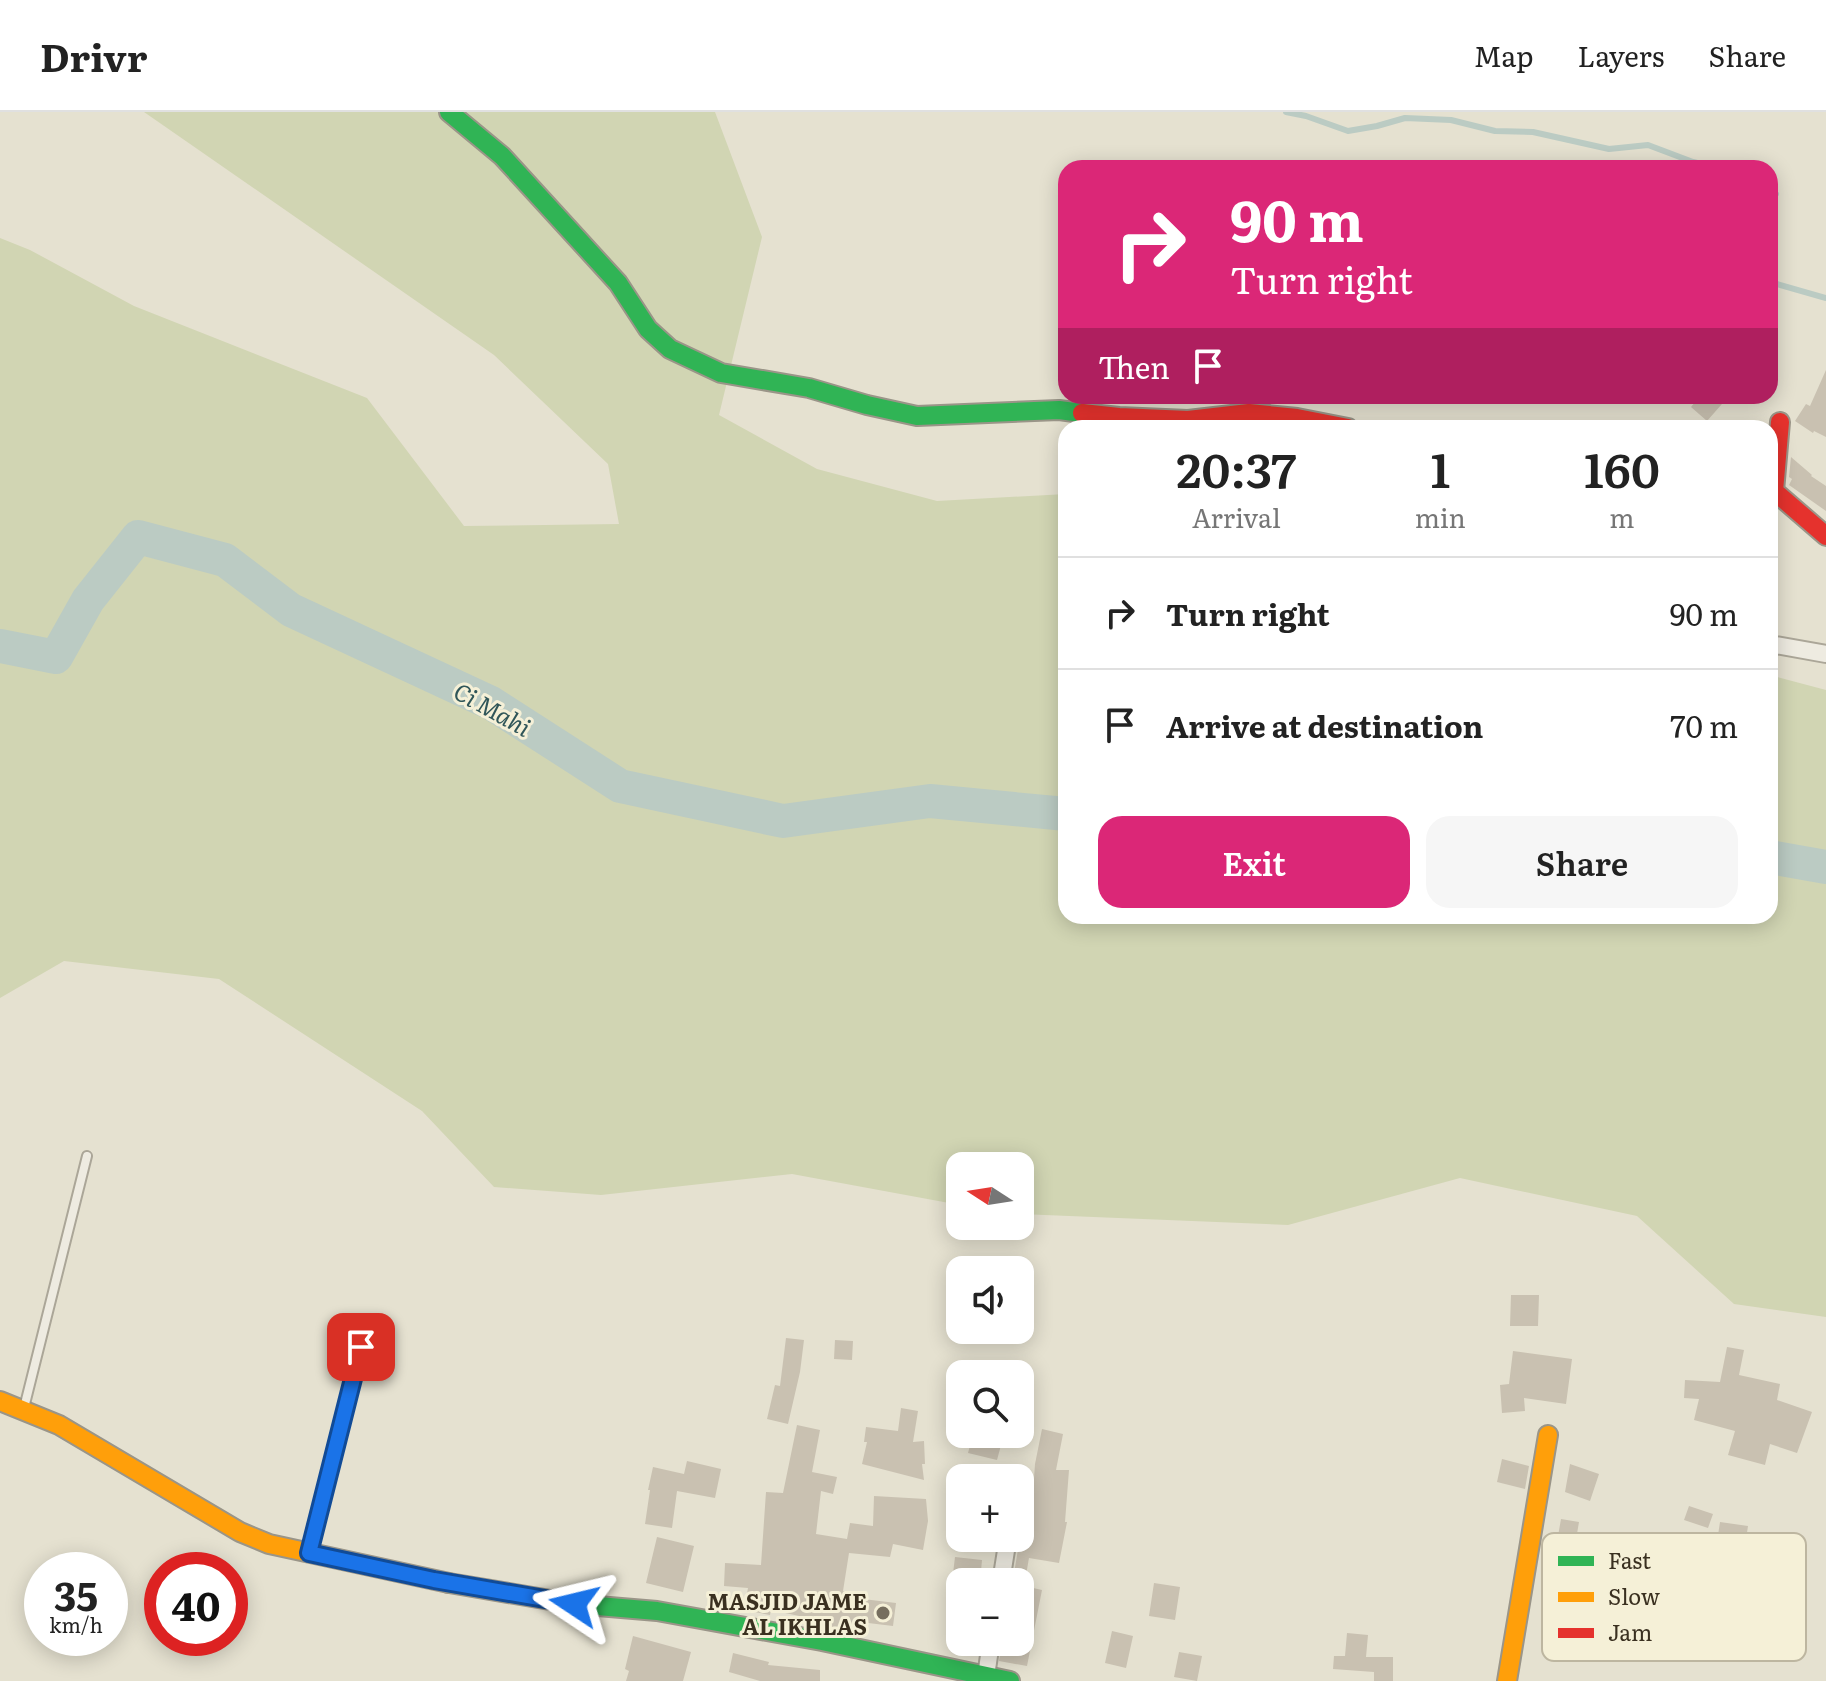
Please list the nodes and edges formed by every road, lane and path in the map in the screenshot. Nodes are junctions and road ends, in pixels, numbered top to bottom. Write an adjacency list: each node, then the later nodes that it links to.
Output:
1 (449, 112): 2 (street)
2 (1188, 420)
3 (1188, 420): 4 (street)
4 (1307, 420)
5 (1780, 422): 6 (street)
6 (1778, 445)
7 (1778, 494): 8 (street)
8 (1826, 536)
9 (1778, 645): 10 (street)
10 (1826, 654)
11 (87, 1156): 14 (lane)
12 (361, 1347): 16 (lane)
13 (0, 1401): 14 (street)
14 (24, 1409): 16 (street)
15 (1548, 1435): 20 (street)
16 (309, 1553): 18 (street)
17 (989, 1656): 18 (street)
18 (986, 1676): 19 (street)
19 (1010, 1681)
20 (1507, 1681)

